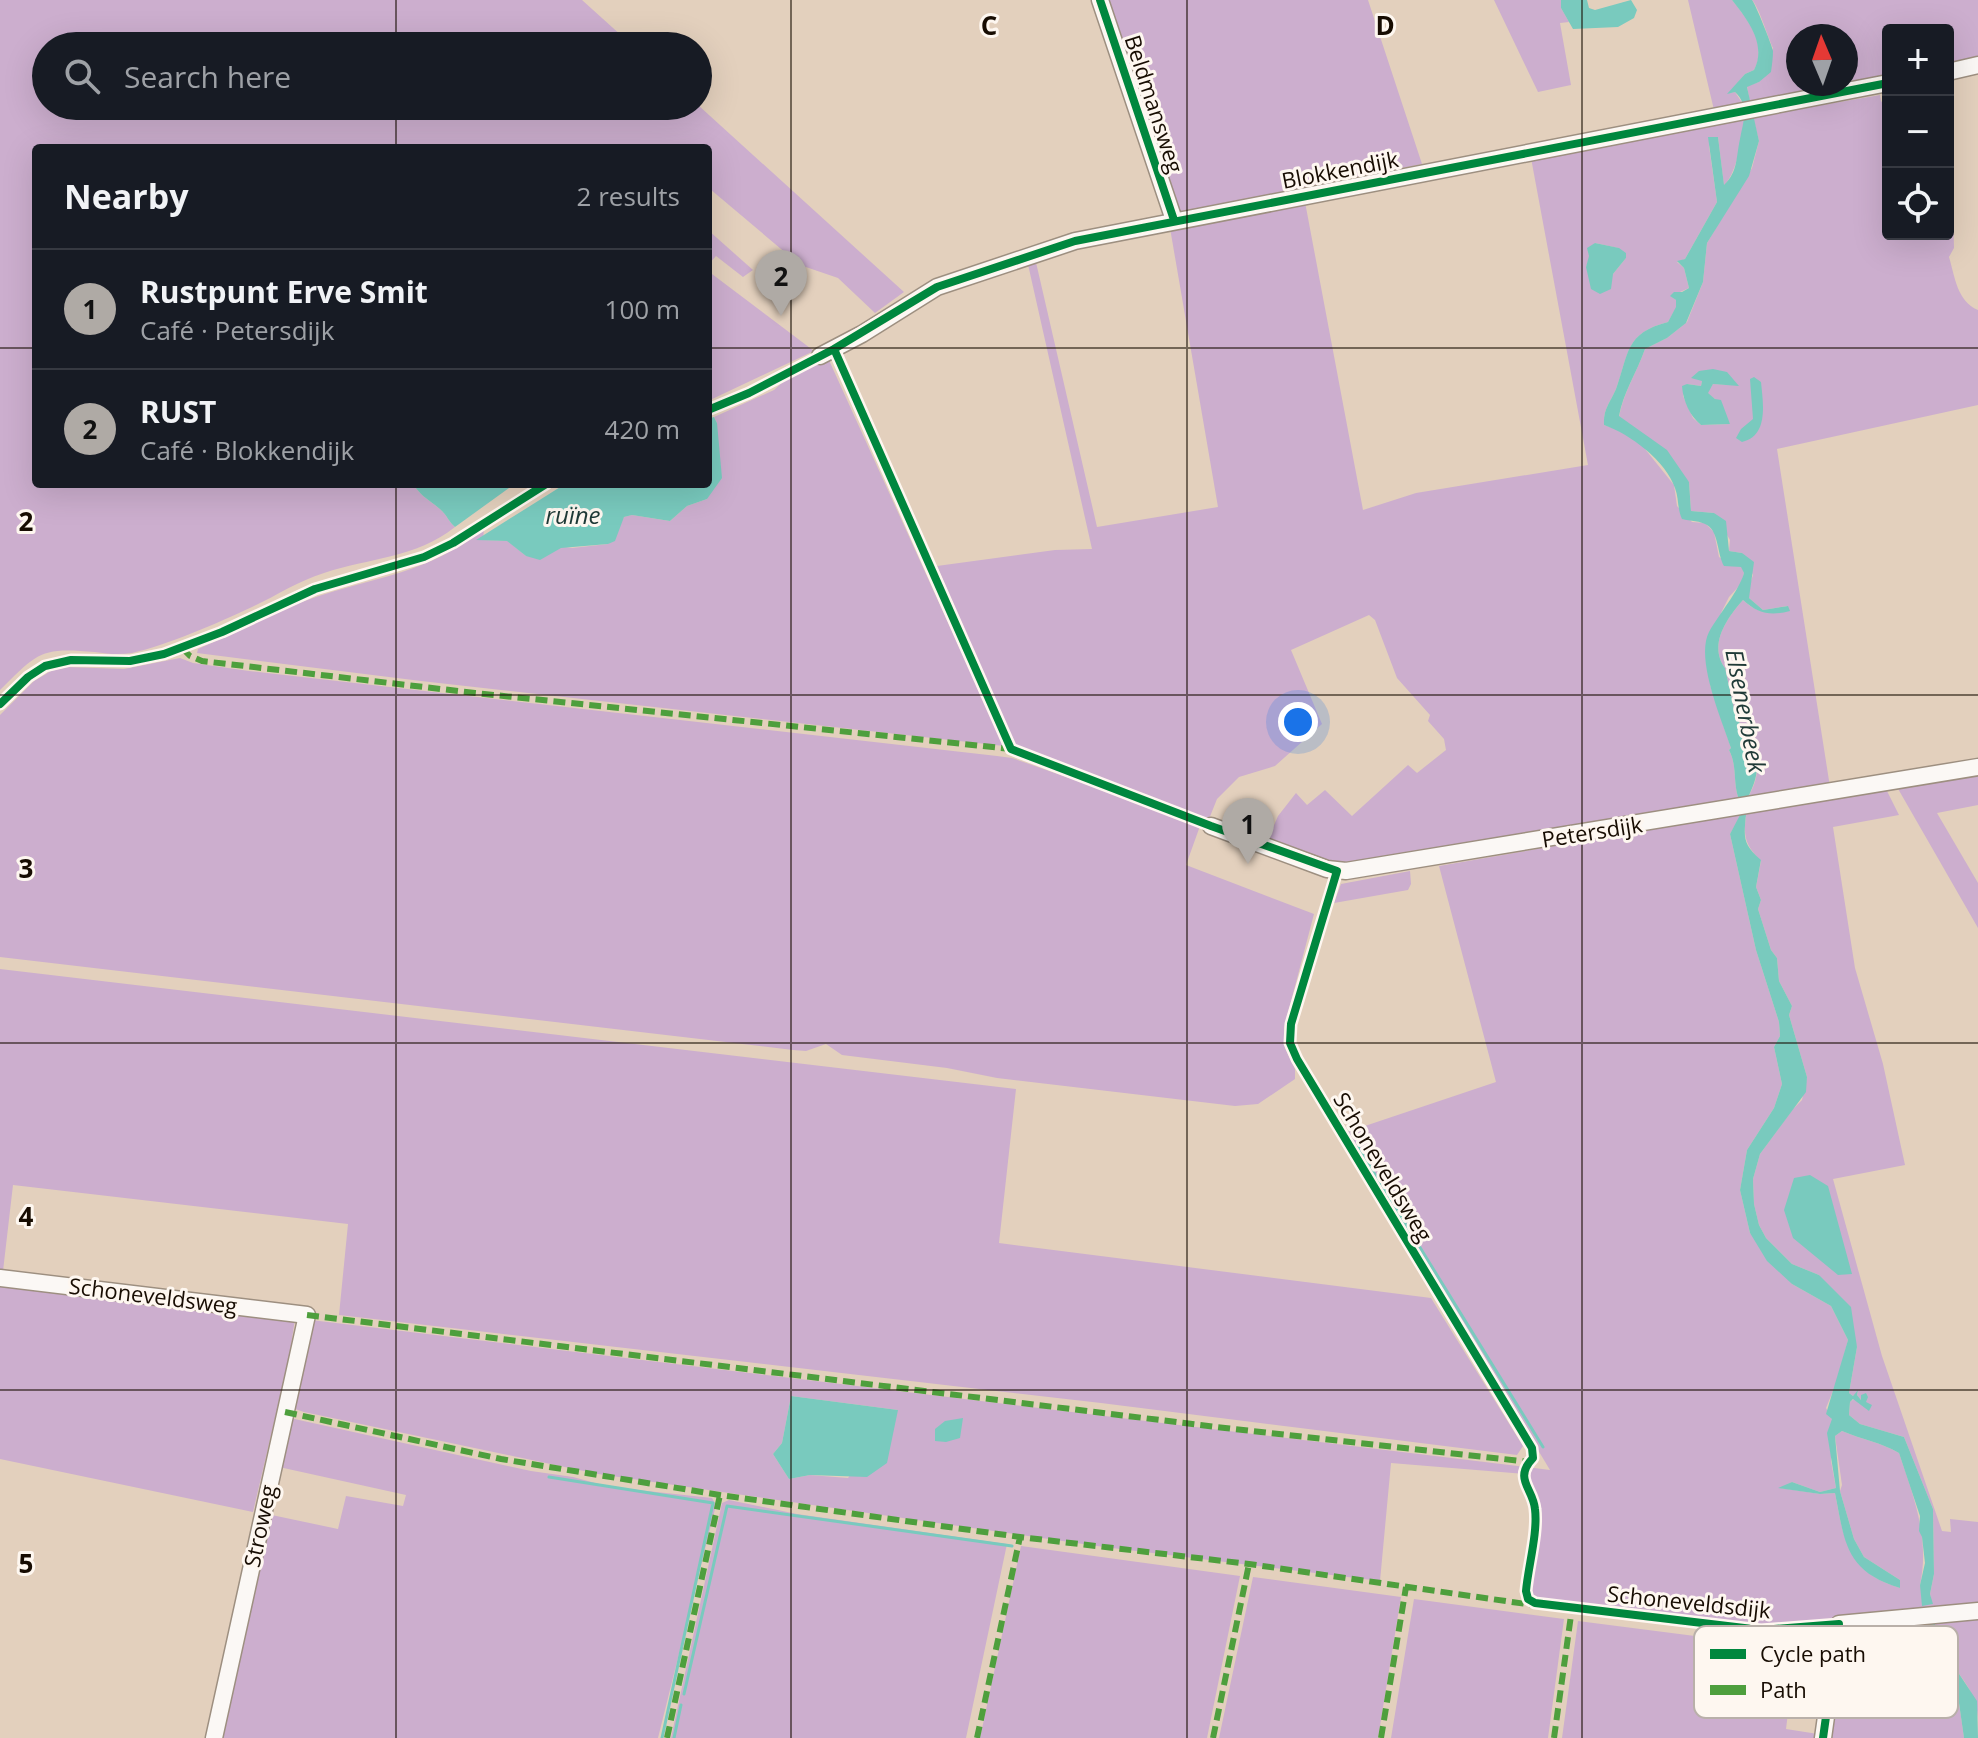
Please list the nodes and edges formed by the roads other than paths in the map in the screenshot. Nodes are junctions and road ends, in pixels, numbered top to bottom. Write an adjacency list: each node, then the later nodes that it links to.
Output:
1 (1100, 0): 5 (street, Beldmansweg)
2 (1978, 65): 3 (street)
3 (1954, 71)
4 (1882, 84): 5 (street, Blokkendijk)
5 (1174, 220): 6 (street, Blokkendijk)
6 (820, 356)
7 (1978, 767): 8 (street, Petersdijk)
8 (1211, 826)
9 (0, 1278): 10 (street, Schoneveldsweg)
10 (307, 1315): 14 (street, Stroweg)
11 (1978, 1611): 12 (street)
12 (1839, 1626)
13 (1826, 1718): 15 (street)
14 (214, 1738)
15 (1823, 1738)

